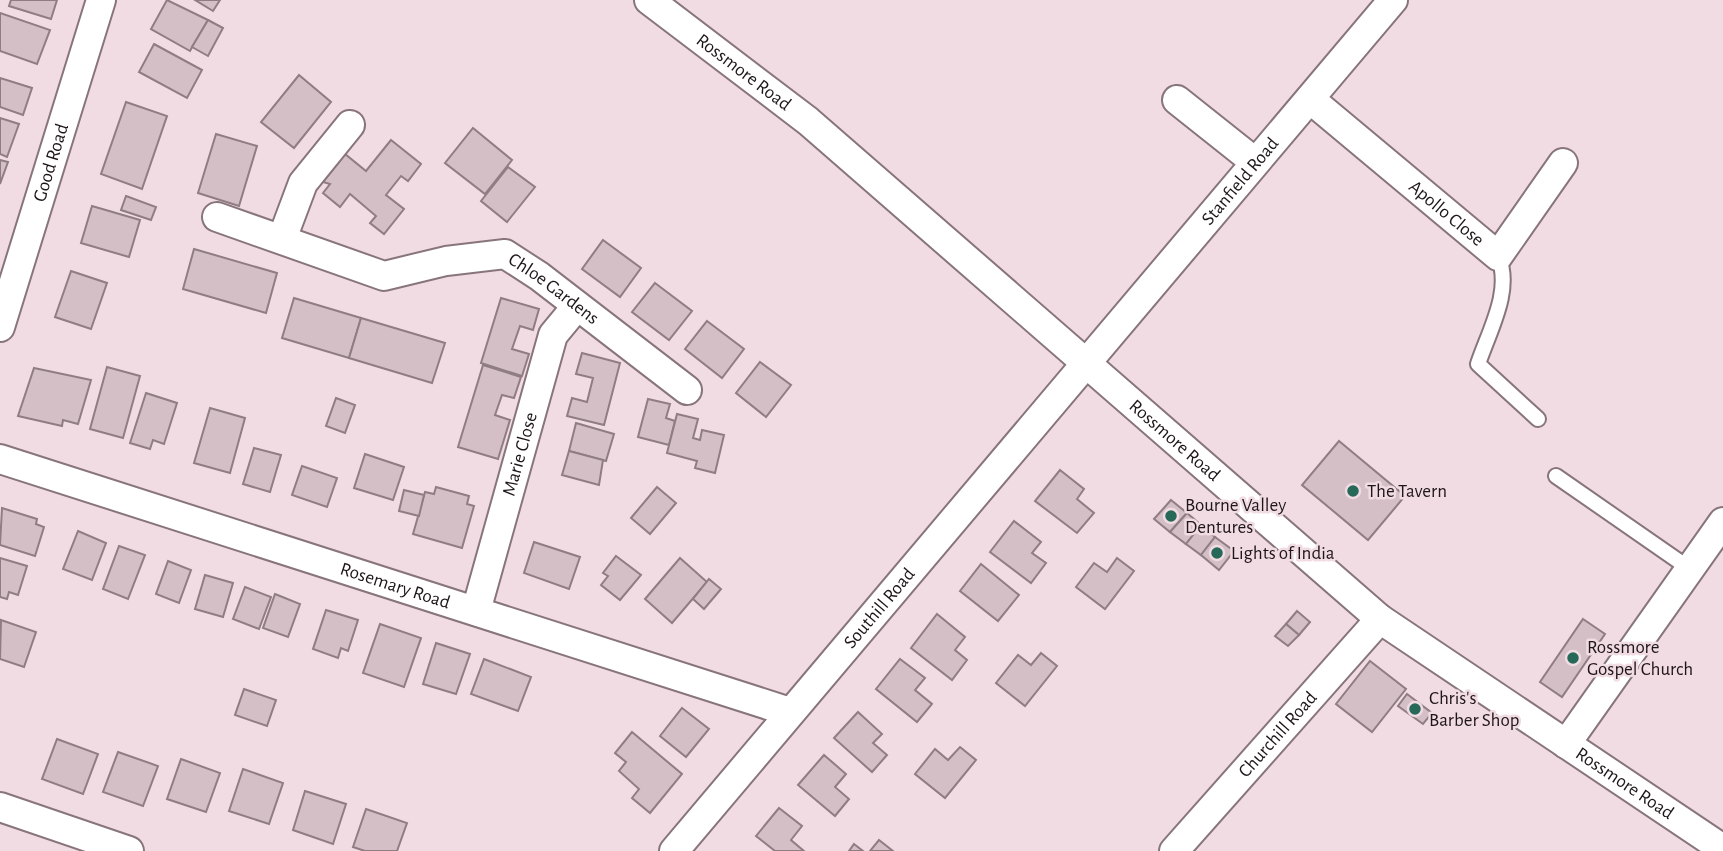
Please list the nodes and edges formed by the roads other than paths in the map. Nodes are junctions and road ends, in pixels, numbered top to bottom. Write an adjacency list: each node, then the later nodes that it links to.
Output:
1 (101, 0): 13 (street, Good Road)
2 (649, 0): 14 (street, Rossmore Road)
3 (1393, 0): 4 (street, Stanfield Road)
4 (1310, 99): 7 (street, Stanfield Road); 11 (street, Apollo Close)
5 (1177, 100): 7 (street)
6 (350, 125): 10 (street)
7 (1255, 162): 14 (street, Stanfield Road)
8 (1563, 163): 11 (street, Apollo Close)
9 (217, 218): 10 (street, Chloe Gardens)
10 (282, 239): 12 (street, Chloe Gardens)
11 (1498, 256): 16 (lane)
12 (577, 306): 15 (street, Chloe Gardens); 21 (street, Marie Close)
13 (0, 327)
14 (1086, 364): 22 (street, Rossmore Road); 23 (street, Southill Road)
15 (687, 390)
16 (1538, 419)
17 (0, 458): 21 (street, Rosemary Road)
18 (1556, 476): 20 (lane)
19 (1723, 522): 20 (street)
20 (1689, 569): 24 (street)
21 (476, 611): 23 (street, Rosemary Road)
22 (1380, 620): 24 (street, Rossmore Road); 26 (street, Churchill Road)
23 (790, 712): 29 (street, Southill Road)
24 (1566, 744): 27 (street, Rossmore Road)
25 (0, 807): 28 (street)
26 (1187, 847)
27 (1723, 849)
28 (129, 851)
29 (674, 851)

